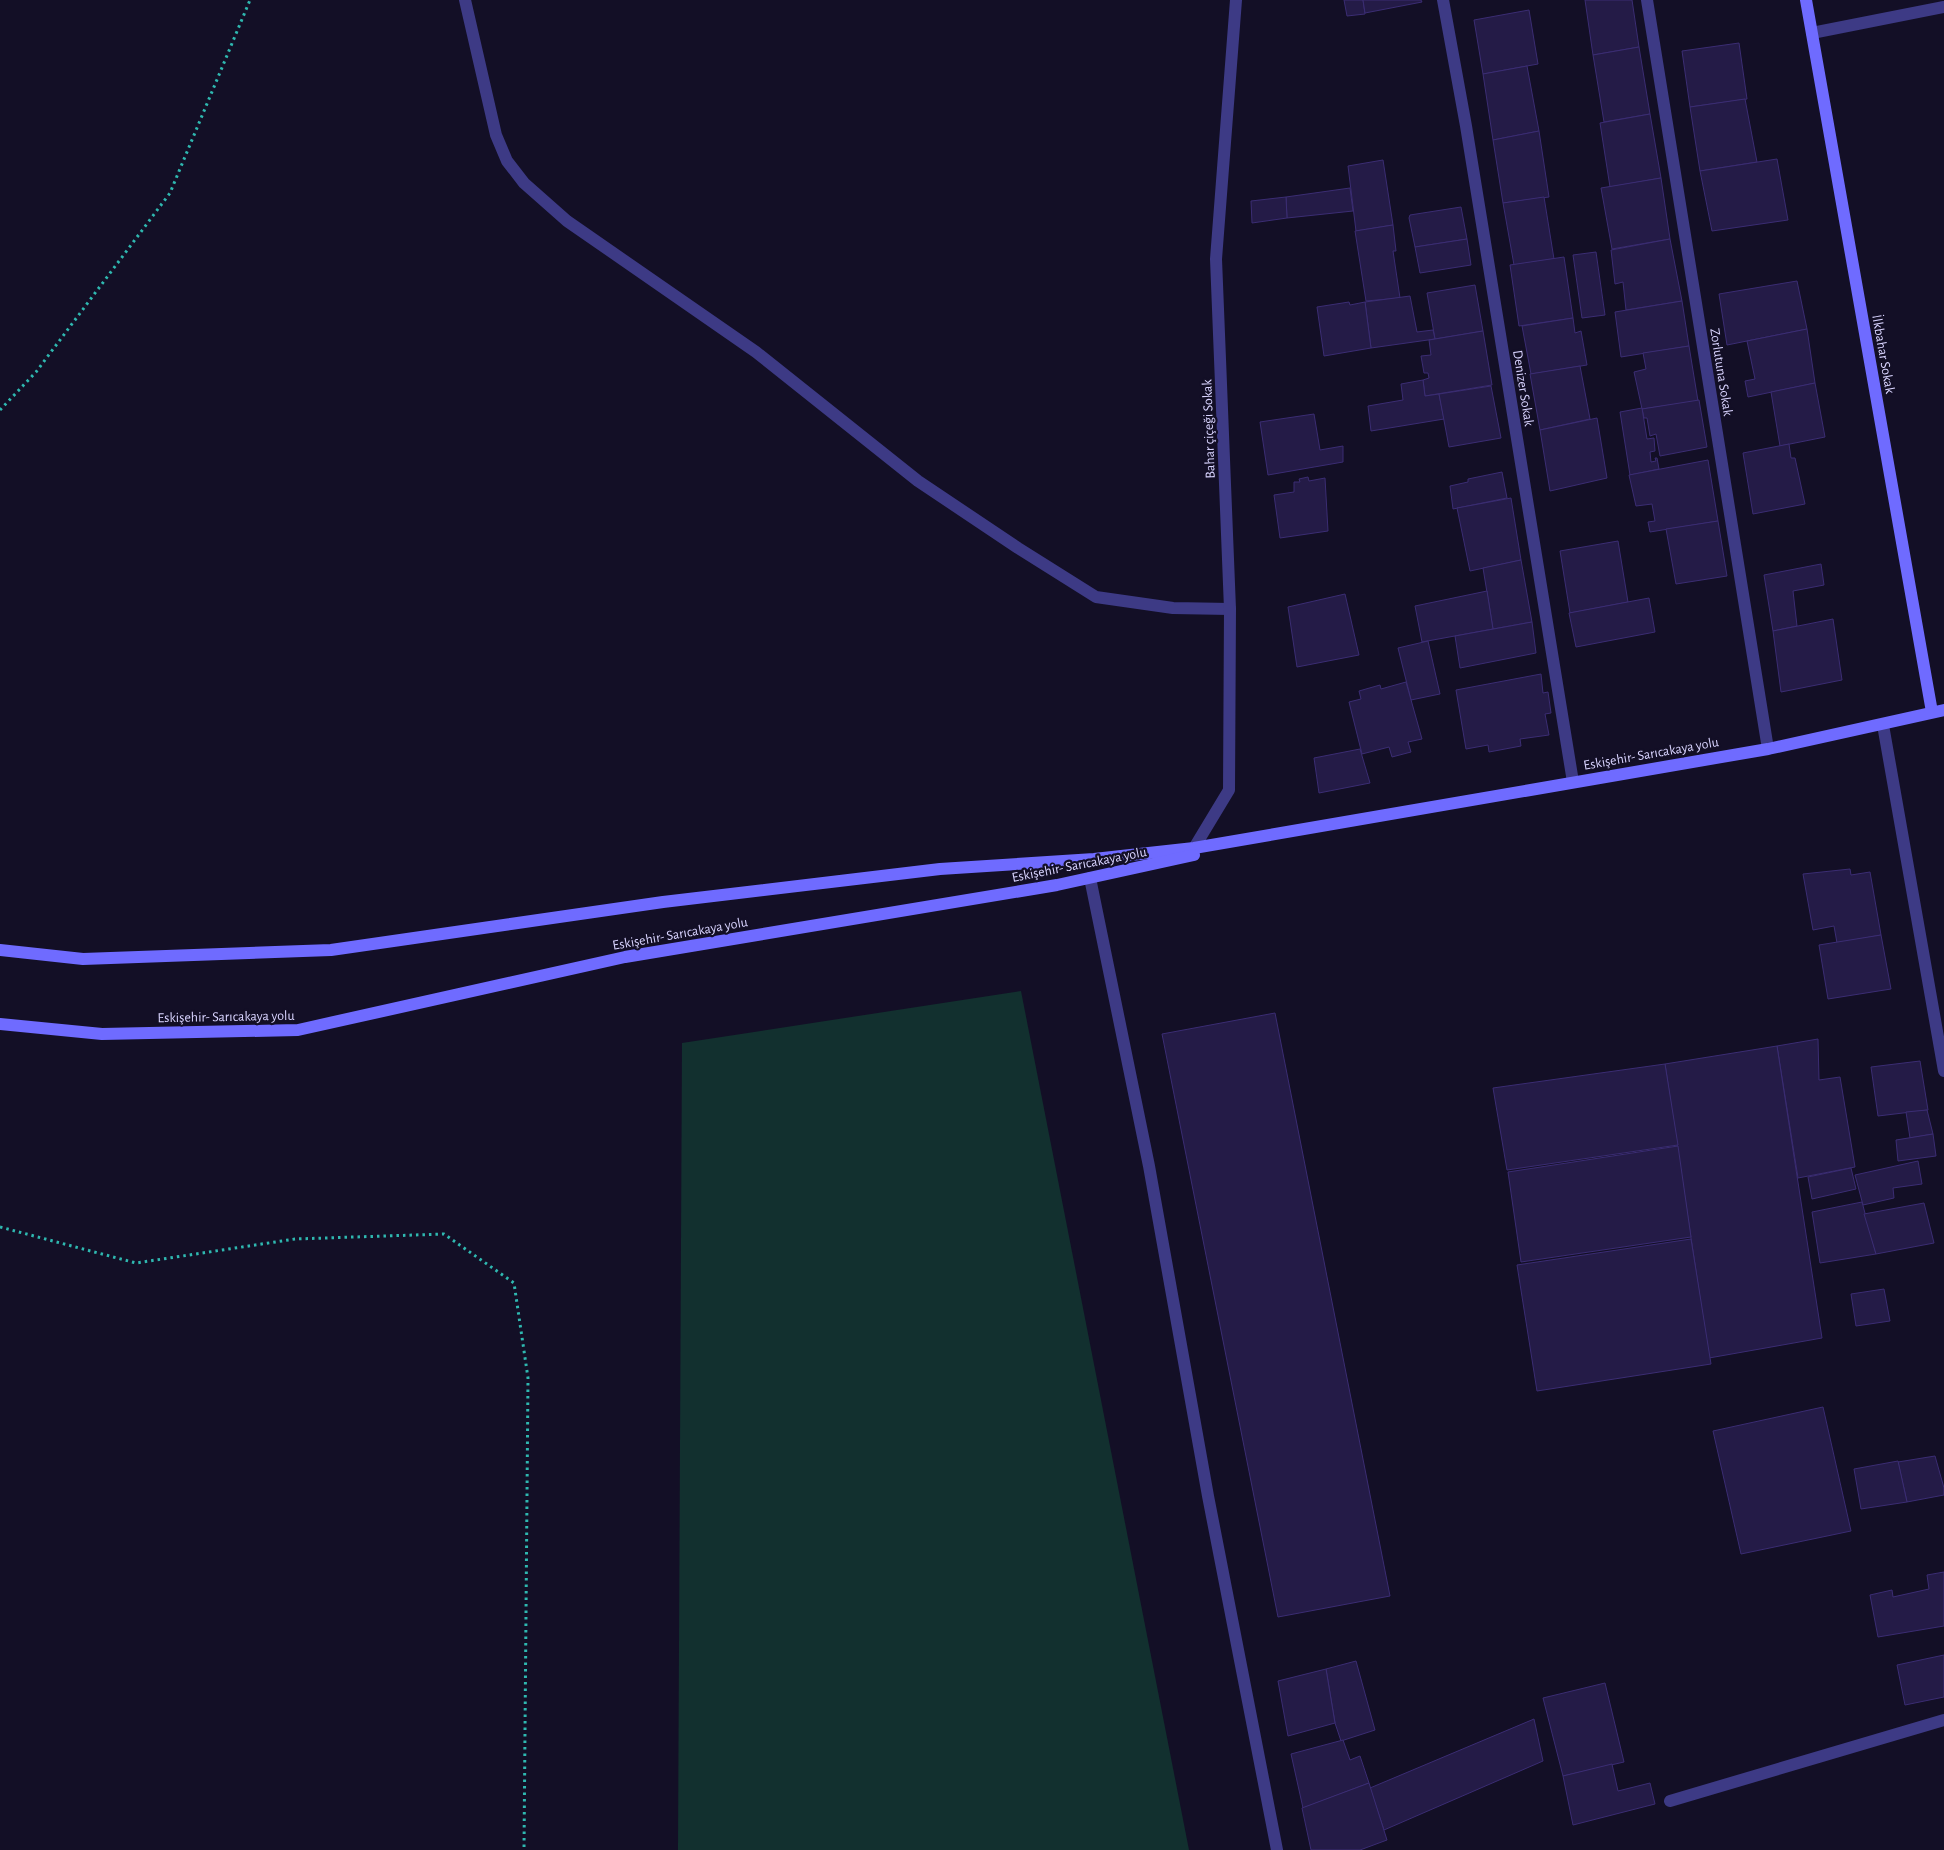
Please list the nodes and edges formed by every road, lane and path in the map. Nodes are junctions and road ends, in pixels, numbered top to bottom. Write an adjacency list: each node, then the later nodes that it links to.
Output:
1 (250, 0): 9 (path)
2 (466, 0): 10 (street)
3 (1236, 0): 10 (street, Bahar çiçeği Sokak)
4 (1443, 0): 14 (street, Denizer Sokak)
5 (1647, 0): 13 (street, Zorlutuna Sokak)
6 (1806, 0): 8 (main road, İlkbahar Sokak)
7 (1944, 7): 8 (street)
8 (1812, 33): 11 (main road, İlkbahar Sokak)
9 (0, 410)
10 (1230, 609): 16 (street, Bahar çiçeği Sokak)
11 (1938, 711): 12 (main road, Eskişehir- Sarıcakaya yolu)
12 (1882, 725): 13 (main road, Eskişehir- Sarıcakaya yolu); 20 (street)
13 (1768, 749): 14 (main road, Eskişehir- Sarıcakaya yolu)
14 (1573, 782): 15 (main road, Eskişehir- Sarıcakaya yolu)
15 (1362, 819): 16 (main road, Eskişehir- Sarıcakaya yolu); 17 (main road, Eskişehir- Sarıcakaya yolu)
16 (1194, 848): 18 (main road, Eskişehir- Sarıcakaya yolu)
17 (1090, 878): 19 (main road, Eskişehir- Sarıcakaya yolu); 25 (street)
18 (0, 950)
19 (0, 1024)
20 (1944, 1071)
21 (0, 1227): 24 (path)
22 (1944, 1720): 23 (street)
23 (1670, 1801)
24 (524, 1850)
25 (1277, 1850)

